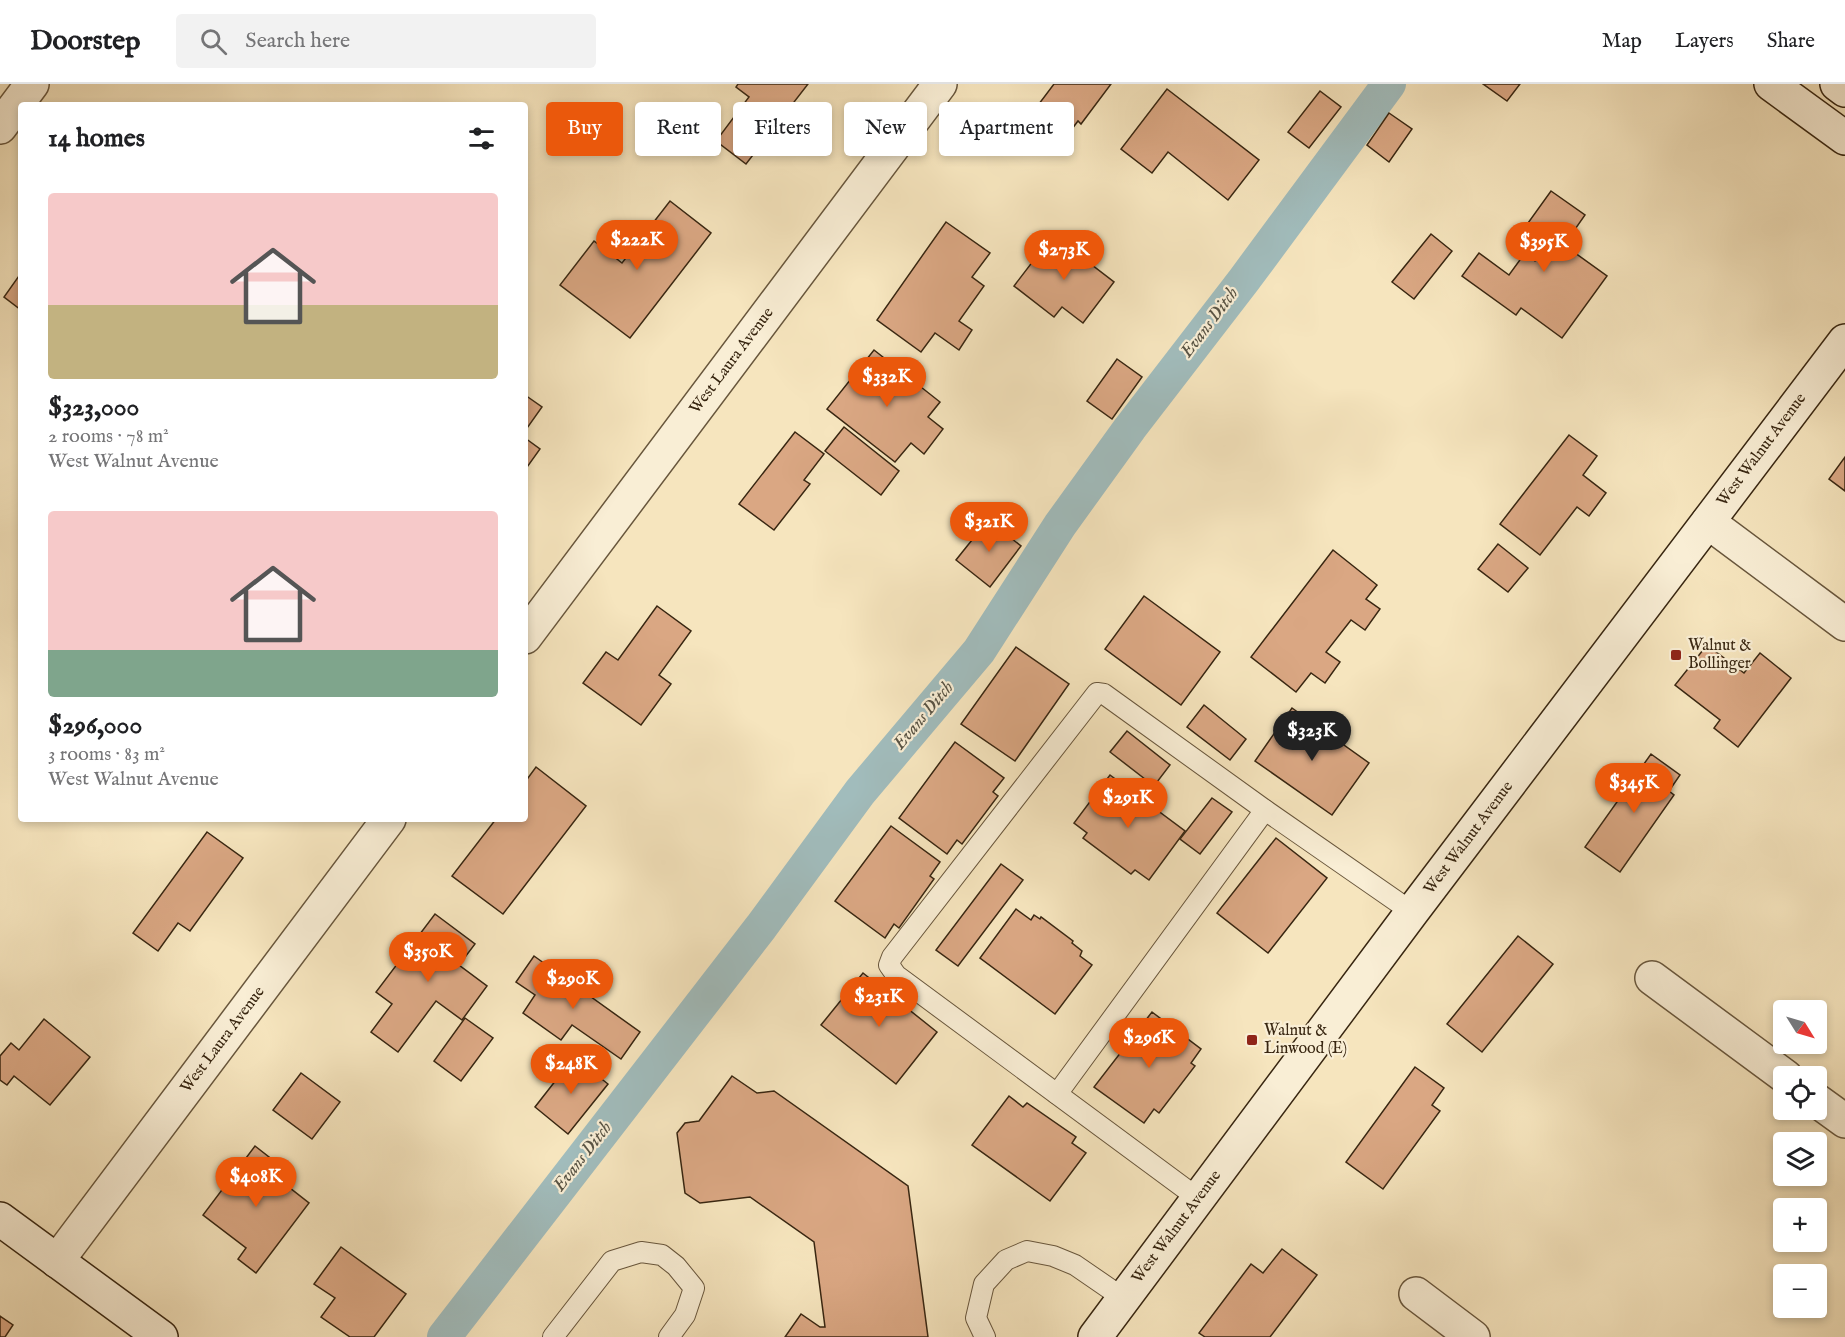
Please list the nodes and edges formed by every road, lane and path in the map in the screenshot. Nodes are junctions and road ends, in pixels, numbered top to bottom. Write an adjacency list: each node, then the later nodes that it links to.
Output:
1 (32, 84): 6 (street)
2 (940, 84): 13 (street, West Laura Avenue)
3 (1771, 84): 9 (street)
4 (1837, 84): 5 (street)
5 (1845, 90)
6 (19, 102)
7 (18, 103): 8 (street)
8 (0, 127)
9 (1845, 138)
10 (1845, 341): 11 (street, West Walnut Avenue)
11 (1708, 522): 12 (street); 16 (street, West Walnut Avenue)
12 (1845, 624)
13 (528, 633)
14 (1265, 810): 16 (lane); 19 (lane); 19 (lane)
15 (387, 822): 24 (street, West Laura Avenue)
16 (1412, 912): 22 (street, West Walnut Avenue)
17 (1652, 978): 18 (street)
18 (1773, 1067)
19 (1057, 1094): 22 (lane)
20 (1827, 1108): 21 (street)
21 (1845, 1121)
22 (1198, 1199): 26 (street, West Walnut Avenue)
23 (0, 1219): 24 (street)
24 (57, 1261): 27 (street)
25 (1416, 1294): 32 (street)
26 (1123, 1298): 30 (lane); 31 (street, West Walnut Avenue)
27 (160, 1337)
28 (553, 1337): 29 (lane)
29 (669, 1337)
30 (985, 1337)
31 (1095, 1337)
32 (1473, 1337)

